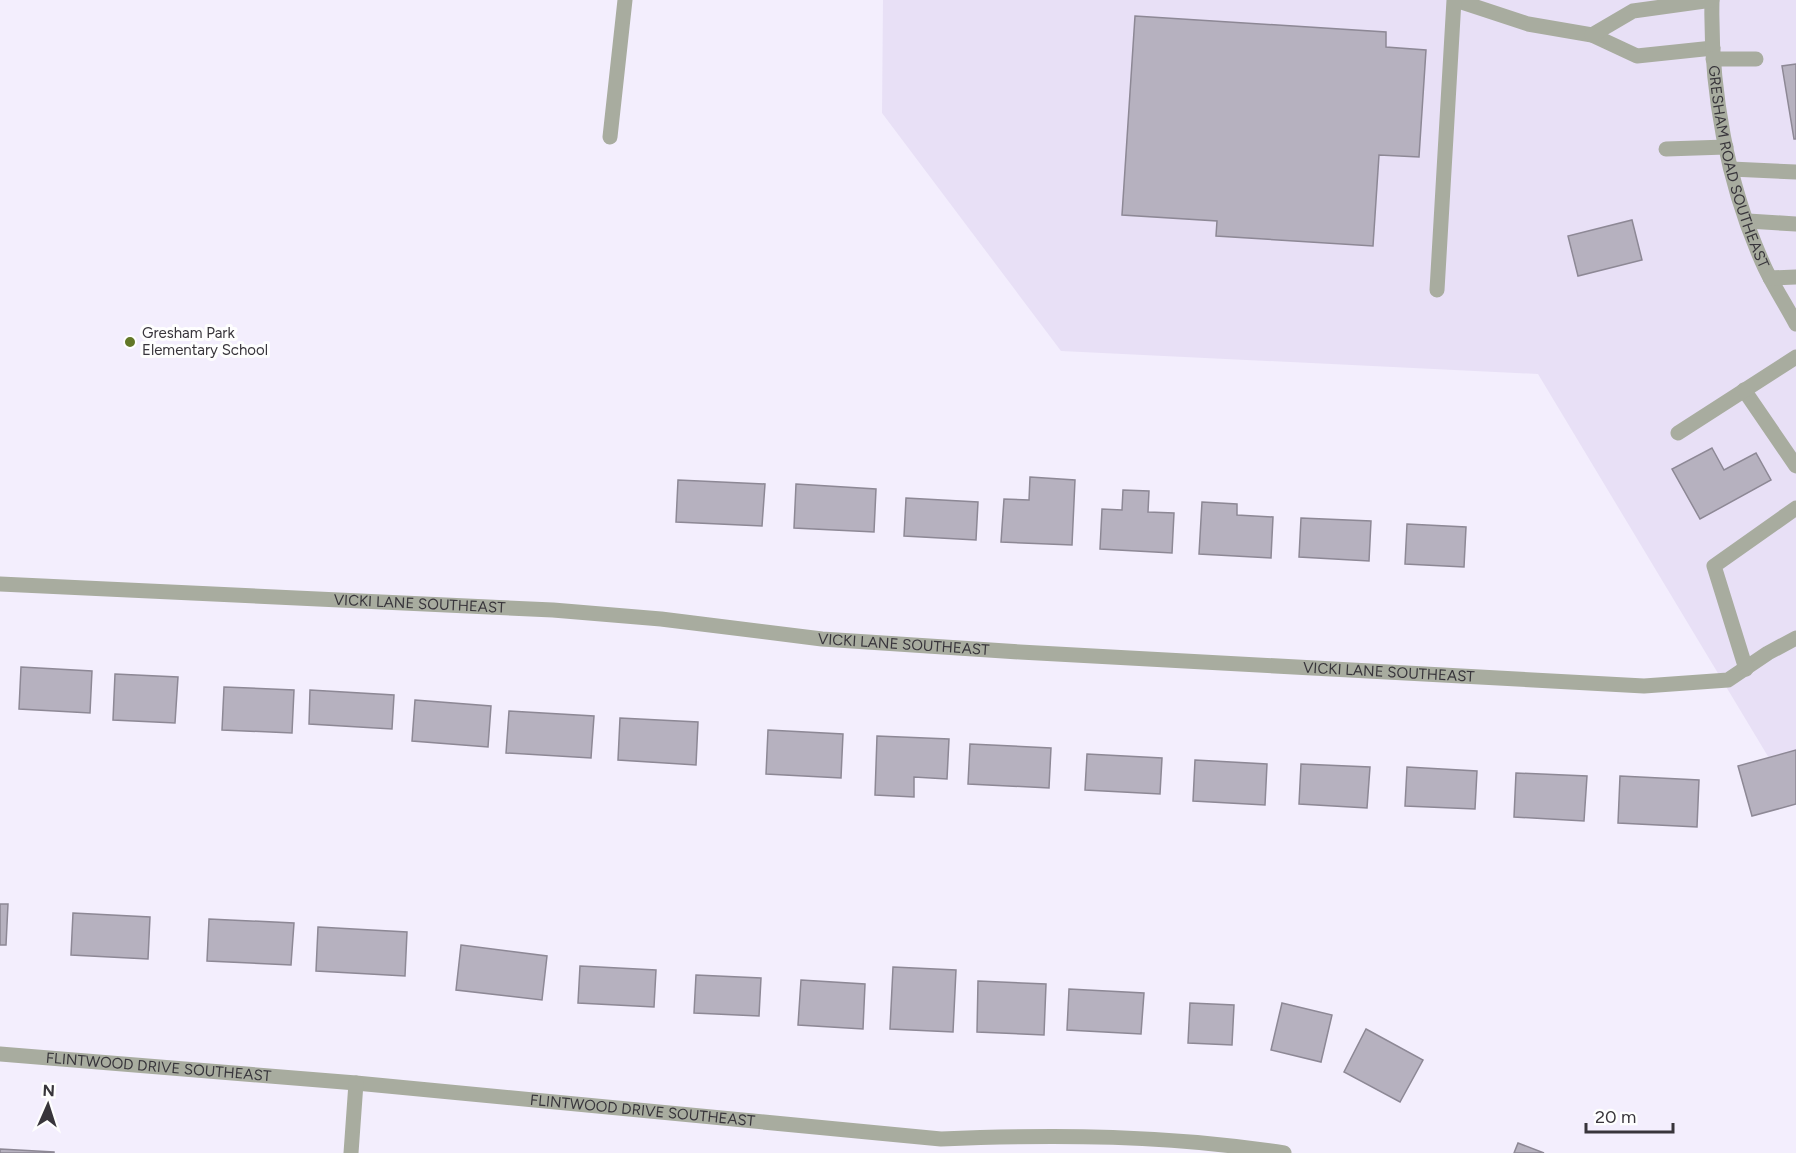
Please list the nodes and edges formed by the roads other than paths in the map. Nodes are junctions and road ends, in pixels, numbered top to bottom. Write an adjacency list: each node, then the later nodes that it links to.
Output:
1 (625, 0): 7 (street)
2 (1454, 0): 4 (street); 16 (street)
3 (1712, 0): 4 (street); 5 (street, GRESHAM ROAD SOUTHEAST)
4 (1592, 35): 5 (street)
5 (1713, 53): 6 (street); 8 (street, GRESHAM ROAD SOUTHEAST)
6 (1756, 59)
7 (610, 137)
8 (1726, 147): 9 (street); 10 (street, GRESHAM ROAD SOUTHEAST)
9 (1666, 149)
10 (1731, 169): 11 (street); 12 (street, GRESHAM ROAD SOUTHEAST)
11 (1796, 172)
12 (1748, 221): 13 (street); 15 (street, GRESHAM ROAD SOUTHEAST)
13 (1796, 224)
14 (1796, 277): 15 (street)
15 (1770, 278): 17 (street, GRESHAM ROAD SOUTHEAST)
16 (1437, 290)
17 (1796, 324)
18 (1796, 357): 19 (street)
19 (1744, 390): 20 (street); 21 (street)
20 (1678, 433)
21 (1796, 466)
22 (1795, 511): 25 (street)
23 (0, 584): 25 (street, VICKI LANE SOUTHEAST)
24 (1796, 638): 25 (street, VICKI LANE SOUTHEAST)
25 (1746, 669)
26 (0, 1054): 27 (street, FLINTWOOD DRIVE SOUTHEAST)
27 (357, 1083): 28 (street, FLINTWOOD DRIVE SOUTHEAST); 29 (street)
28 (940, 1146): 30 (street, FLINTWOOD DRIVE SOUTHEAST)
29 (351, 1153)
30 (1284, 1153)

